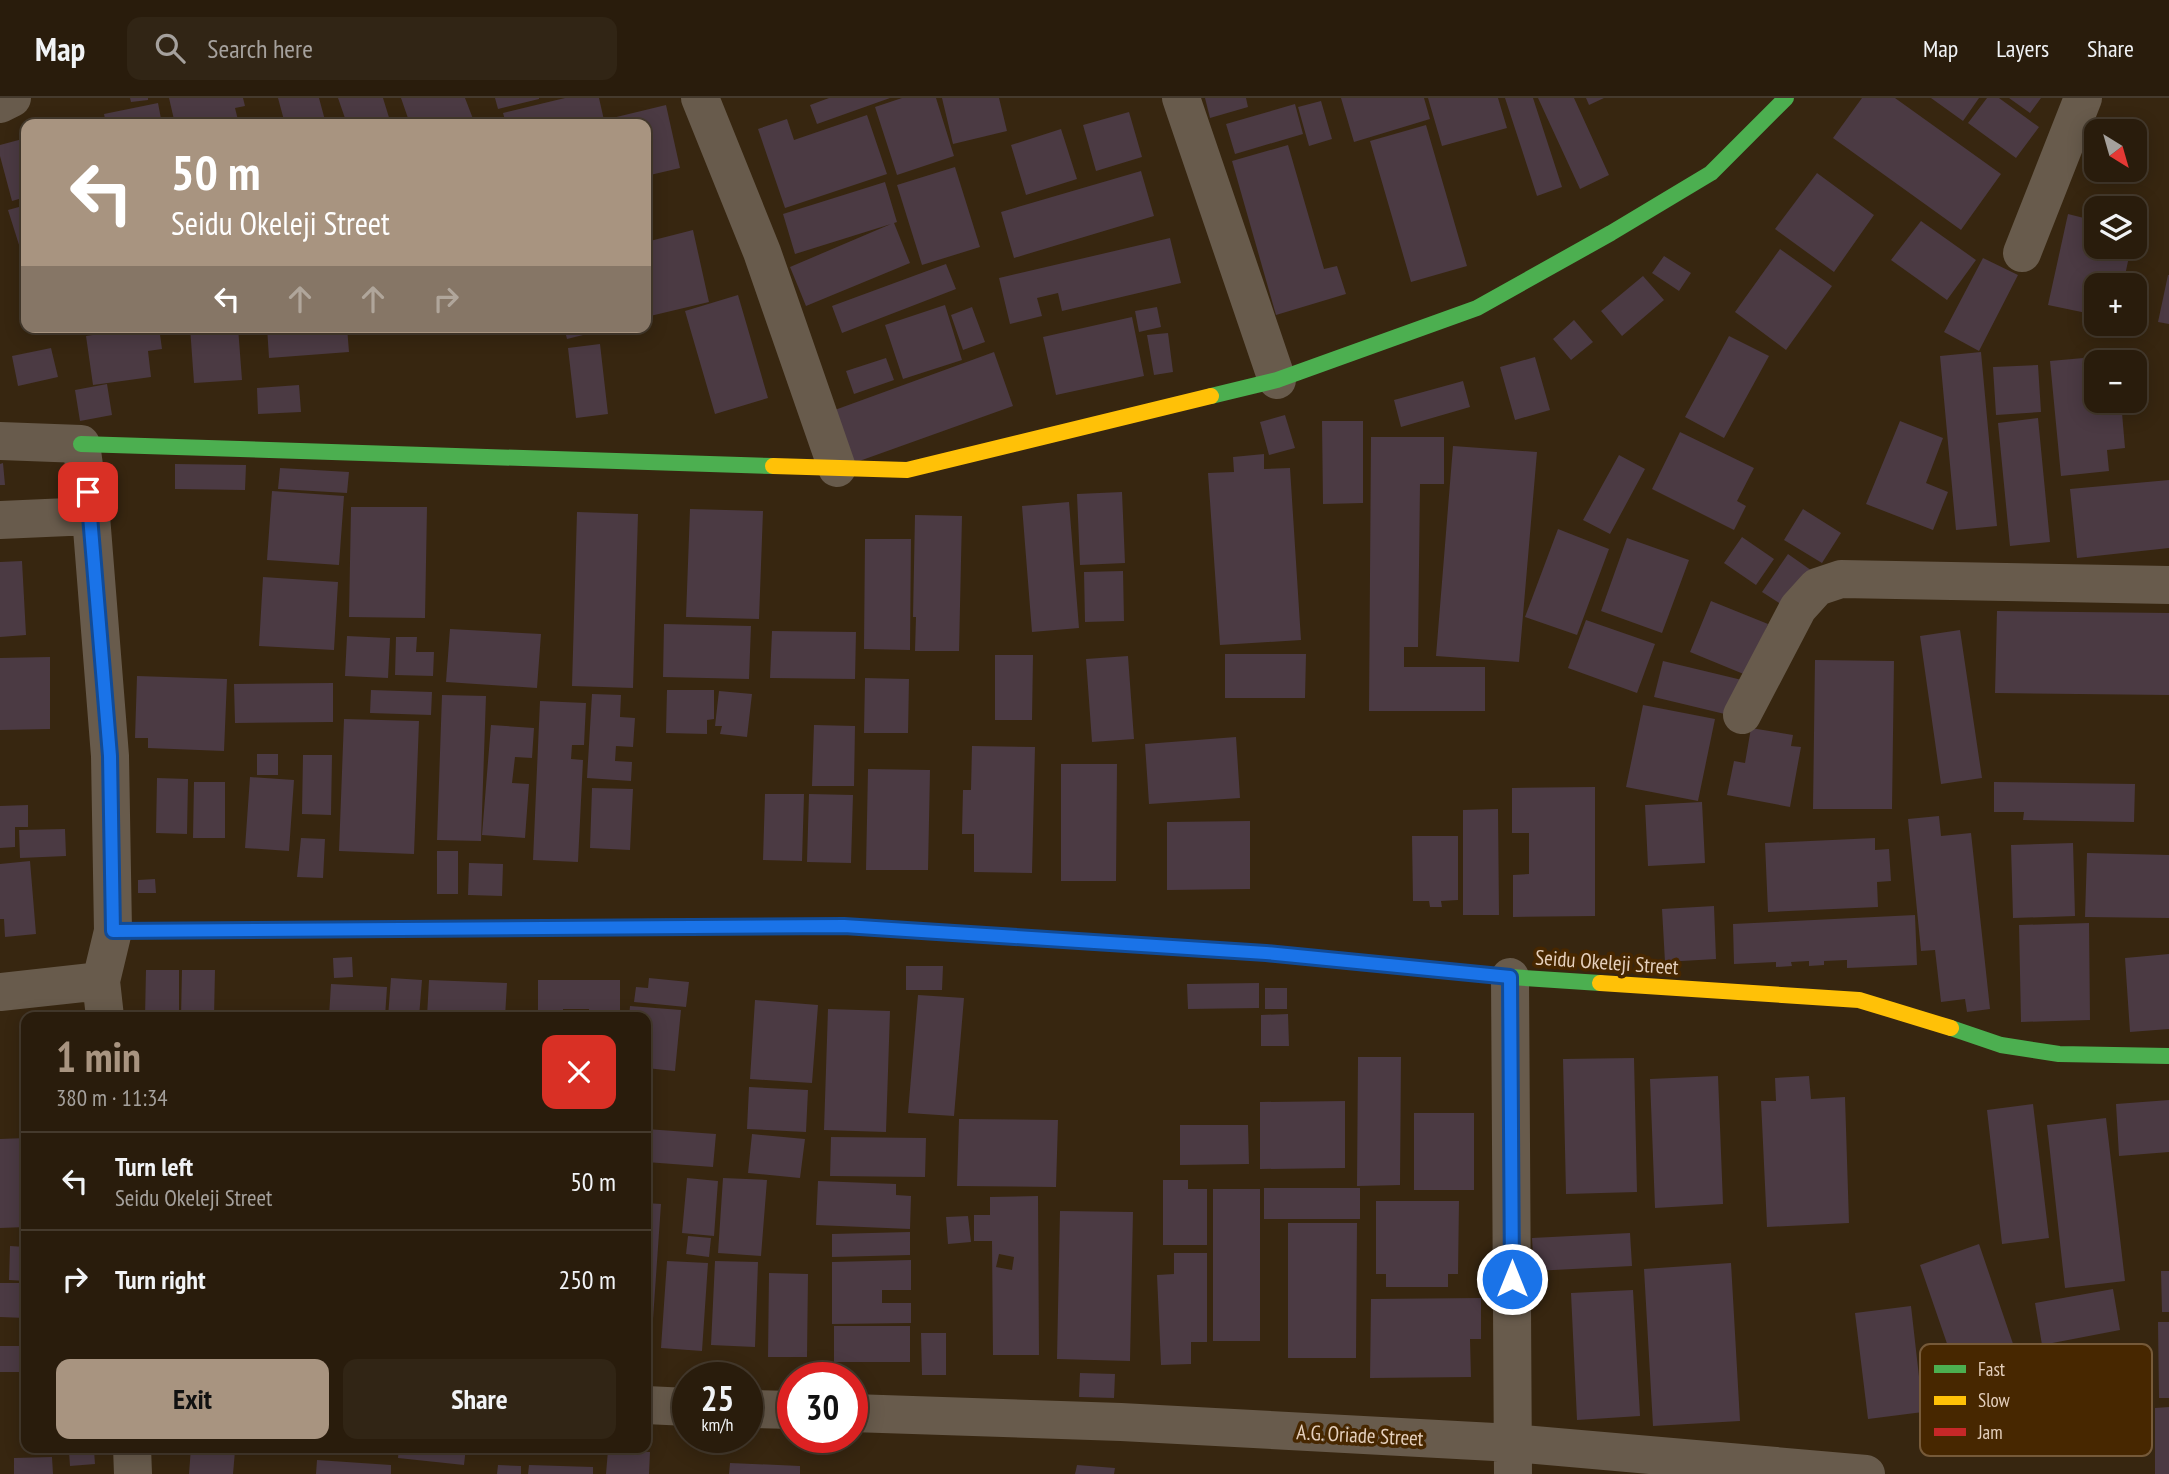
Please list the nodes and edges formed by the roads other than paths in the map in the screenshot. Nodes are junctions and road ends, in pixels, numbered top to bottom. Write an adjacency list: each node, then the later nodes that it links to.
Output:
1 (12, 98): 6 (street)
2 (699, 98): 11 (street)
3 (1181, 98): 8 (street)
4 (1786, 98): 8 (street)
5 (2083, 98): 7 (street)
6 (0, 104)
7 (2022, 253)
8 (1277, 380): 11 (street)
9 (0, 440): 10 (street)
10 (81, 444): 11 (street); 12 (street)
11 (837, 468)
12 (91, 516): 13 (street); 16 (street)
13 (0, 520)
14 (2169, 585): 15 (street)
15 (1742, 715)
16 (113, 931): 17 (street, Seidu Okeleji Street); 19 (street)
17 (1510, 977): 20 (street, Seidu Okeleji Street); 25 (street)
18 (0, 992): 19 (street)
19 (103, 999)
20 (2169, 1056)
21 (651, 1405): 22 (street)
22 (672, 1406)
23 (868, 1413): 25 (street, A.G. Oriade Street)
24 (132, 1453): 26 (street)
25 (1513, 1459): 27 (street, A.G. Oriade Street)
26 (133, 1474)
27 (1866, 1474)

